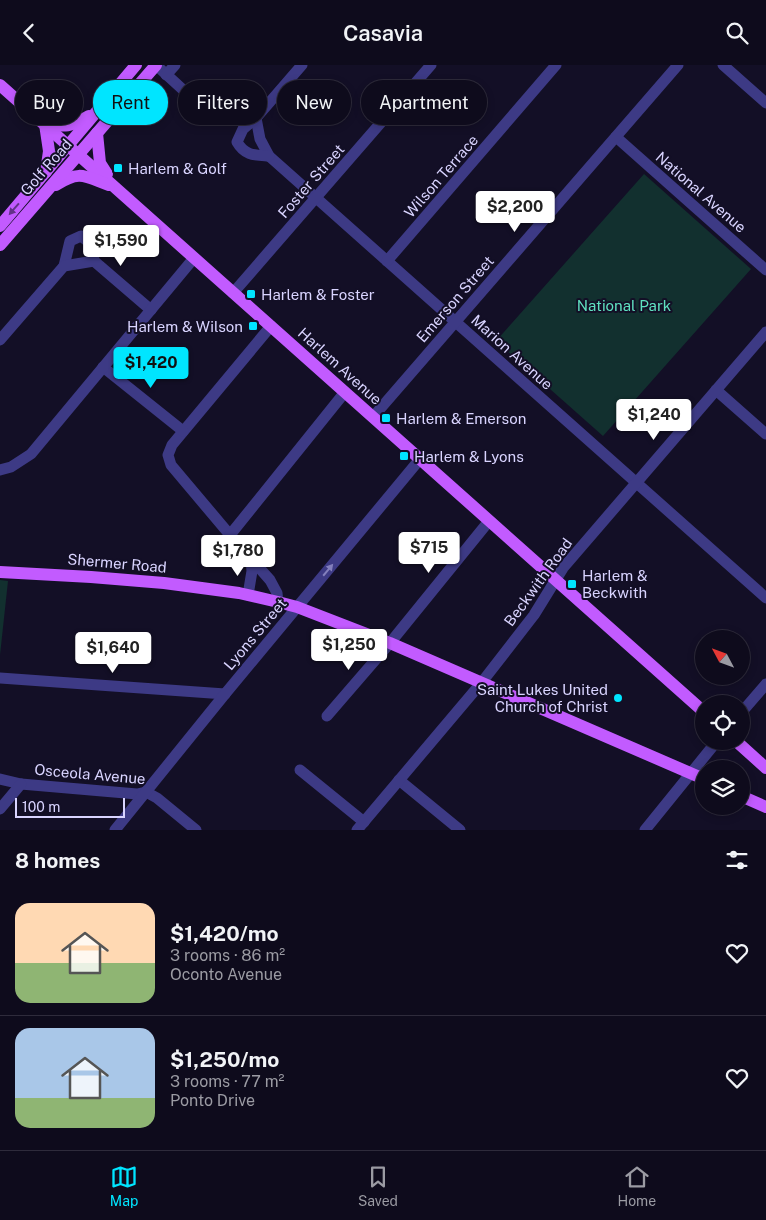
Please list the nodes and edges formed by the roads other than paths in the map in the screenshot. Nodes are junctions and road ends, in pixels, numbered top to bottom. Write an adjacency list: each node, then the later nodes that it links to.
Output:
1 (136, 65): 10 (main road, Golf Road)
2 (156, 65): 9 (street); 23 (main road, Golf Road)
3 (175, 65): 9 (street)
4 (302, 65): 15 (street)
5 (431, 65): 31 (street, Foster Street)
6 (556, 65): 36 (street, Wilson Terrace)
7 (678, 65): 24 (street, Emerson Street)
8 (723, 65): 14 (street)
9 (166, 75): 12 (street)
10 (124, 80)
11 (0, 85): 13 (main road, Harlem Avenue)
12 (178, 86)
13 (15, 98)
14 (766, 103)
15 (267, 105)
16 (93, 117): 25 (main road, Golf Road)
17 (45, 125): 28 (main road)
18 (46, 125): 25 (main road, Harlem Avenue)
19 (54, 125): 20 (main road)
20 (74, 125)
21 (247, 125): 27 (street)
22 (257, 125): 27 (street, Marion Avenue)
23 (97, 133): 26 (main road, Golf Road); 29 (main road)
24 (616, 137): 38 (street, National Avenue); 41 (street, Emerson Street)
25 (68, 145): 26 (main road, Harlem Avenue); 28 (main road, Golf Road)
26 (78, 154): 29 (main road, Harlem Avenue); 30 (main road, Golf Road)
27 (269, 156): 31 (street, Marion Avenue)
28 (46, 172): 32 (main road, Golf Road, one-way to 32)
29 (115, 187): 30 (main road); 34 (main road, Harlem Avenue)
30 (47, 190): 33 (main road, Golf Road)
31 (316, 198): 36 (street, Marion Avenue); 39 (street, Foster Street)
32 (0, 226)
33 (2, 239)
34 (194, 258): 39 (main road, Harlem Avenue); 40 (street)
35 (94, 261): 37 (street); 37 (street); 40 (street)
36 (388, 261): 41 (street, Marion Avenue)
37 (64, 266): 44 (street)
38 (766, 270)
39 (234, 293): 42 (main road, Harlem Avenue)
40 (151, 309): 45 (street)
41 (455, 321): 48 (street, Emerson Street); 53 (street, Marion Avenue)
42 (271, 326): 47 (main road, Harlem Avenue); 49 (street)
43 (766, 332): 46 (street, Beckwith Road)
44 (0, 340)
45 (104, 367): 49 (street); 52 (street)
46 (716, 390): 50 (street); 53 (street, Beckwith Road)
47 (345, 392): 48 (main road, Harlem Avenue); 55 (street)
48 (373, 417): 51 (main road, Harlem Avenue)
49 (183, 431): 55 (street)
50 (766, 434)
51 (420, 459): 54 (main road, Harlem Avenue); 62 (street, Lyons Street, one-way to 51)
52 (0, 470)
53 (636, 482): 58 (street, Beckwith Road); 60 (street, Marion Avenue)
54 (489, 521): 58 (main road, Harlem Avenue); 63 (street)
55 (230, 535): 56 (street)
56 (251, 560): 59 (street); 61 (street)
57 (0, 572): 59 (main road, Shermer Road)
58 (555, 580): 65 (street, Beckwith Road); 69 (main road, Harlem Avenue)
59 (248, 595): 61 (main road, Shermer Road)
60 (766, 598)
61 (278, 602): 62 (main road, Shermer Road)
62 (297, 607): 63 (main road, Shermer Road); 67 (street, Lyons Street)
63 (390, 643): 65 (main road, Shermer Road); 70 (street)
64 (0, 678): 67 (street)
65 (482, 682): 75 (main road, Shermer Road); 78 (street, Beckwith Road)
66 (766, 684): 68 (street)
67 (225, 694): 80 (street, Lyons Street)
68 (750, 703)
69 (695, 704)
70 (327, 716)
71 (710, 750): 75 (street)
72 (746, 750): 73 (main road)
73 (766, 768)
74 (300, 770): 84 (street)
75 (691, 773): 76 (main road, Shermer Road); 88 (street)
76 (695, 775)
77 (0, 779): 79 (street, Osceola Avenue)
78 (399, 780): 84 (street, Beckwith Road); 87 (street)
79 (21, 784): 80 (street, Osceola Avenue); 83 (street)
80 (146, 792): 85 (street, Lyons Street); 86 (street, Osceola Avenue)
81 (750, 800): 82 (main road)
82 (766, 807)
83 (0, 809)
84 (361, 826)
85 (116, 830)
86 (196, 830)
87 (460, 830)
88 (645, 830)

